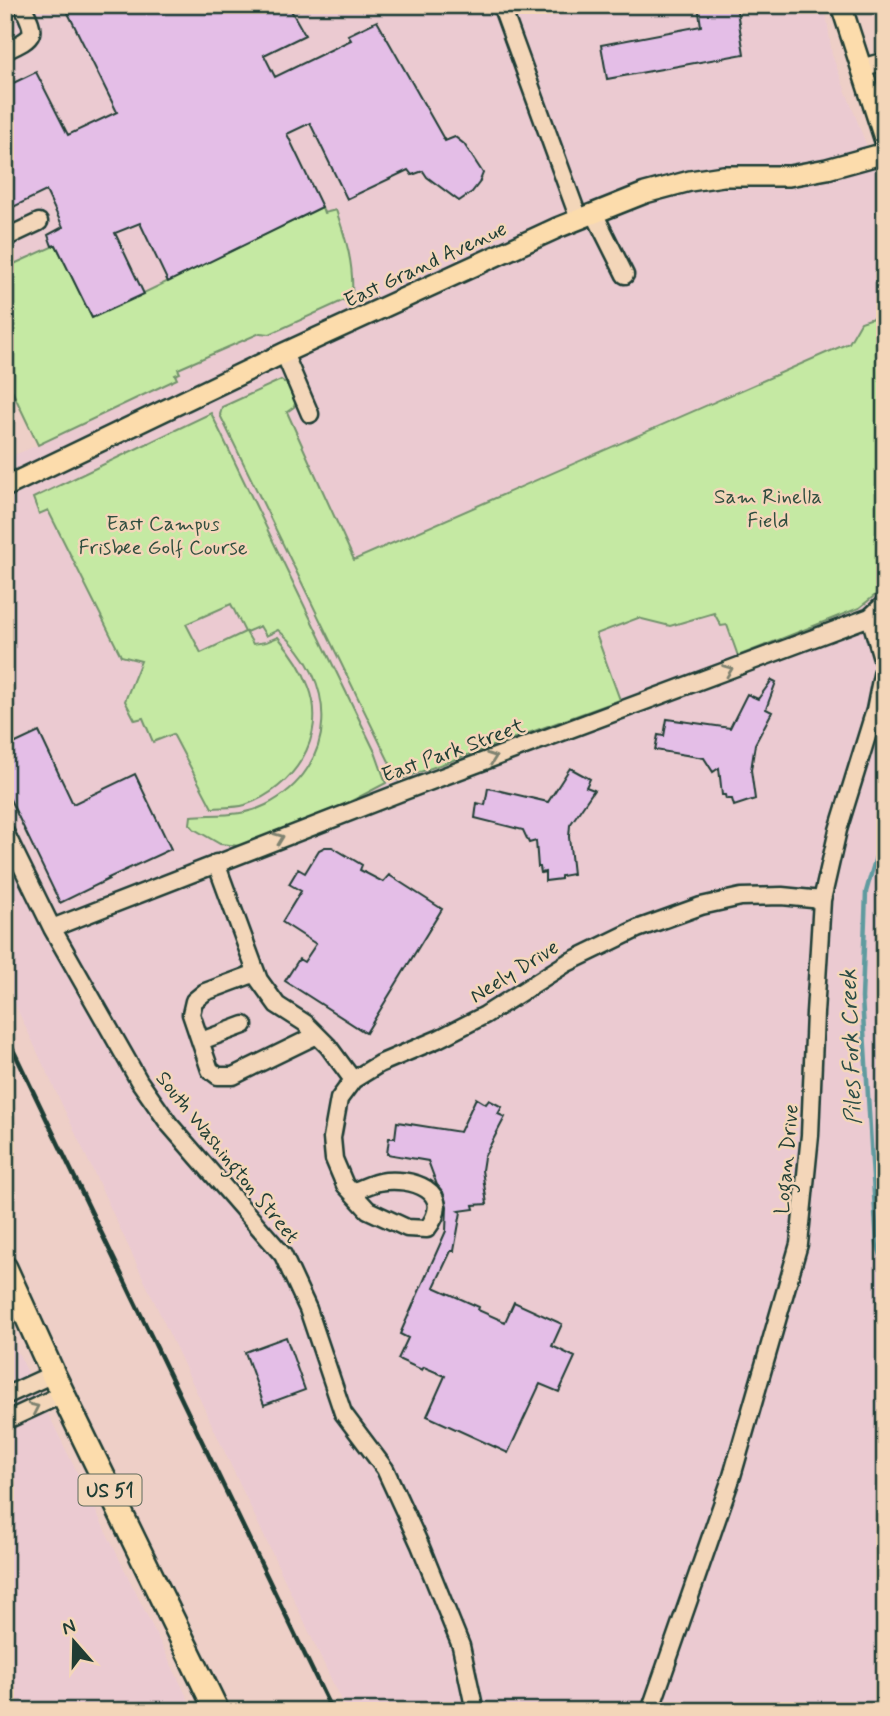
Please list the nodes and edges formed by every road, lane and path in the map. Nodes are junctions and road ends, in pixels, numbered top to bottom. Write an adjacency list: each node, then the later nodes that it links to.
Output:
1 (22, 5): 4 (street)
2 (501, 5): 9 (street)
3 (841, 5): 6 (main road)
4 (5, 51)
5 (885, 61): 6 (street)
6 (861, 68): 7 (main road)
7 (885, 141)
8 (885, 153): 9 (main road, East Grand Avenue)
9 (587, 216): 12 (street); 13 (main road, East Grand Avenue)
10 (39, 222): 11 (street)
11 (5, 238)
12 (625, 275)
13 (284, 353): 14 (street); 15 (main road, East Grand Avenue)
14 (310, 414)
15 (5, 487)
16 (885, 603): 17 (street)
17 (870, 617): 19 (street, East Park Street, one-way to 17); 20 (street, Logan Drive)
18 (5, 832): 21 (street, South Washington Street)
19 (216, 863): 21 (street, East Park Street); 22 (street)
20 (822, 900): 26 (street, Neely Drive); 34 (street, Logan Drive)
21 (52, 928): 33 (street, South Washington Street)
22 (256, 974): 24 (street); 25 (street)
23 (244, 1025): 25 (street)
24 (317, 1035): 25 (street); 26 (street)
25 (201, 1041)
26 (353, 1080): 27 (street)
27 (353, 1192): 27 (street)
28 (5, 1268): 29 (highway, US 51)
29 (58, 1384): 30 (street); 31 (street, one-way to 29); 32 (highway, US 51)
30 (5, 1396)
31 (5, 1421)
32 (217, 1711)
33 (475, 1711)
34 (650, 1711)

